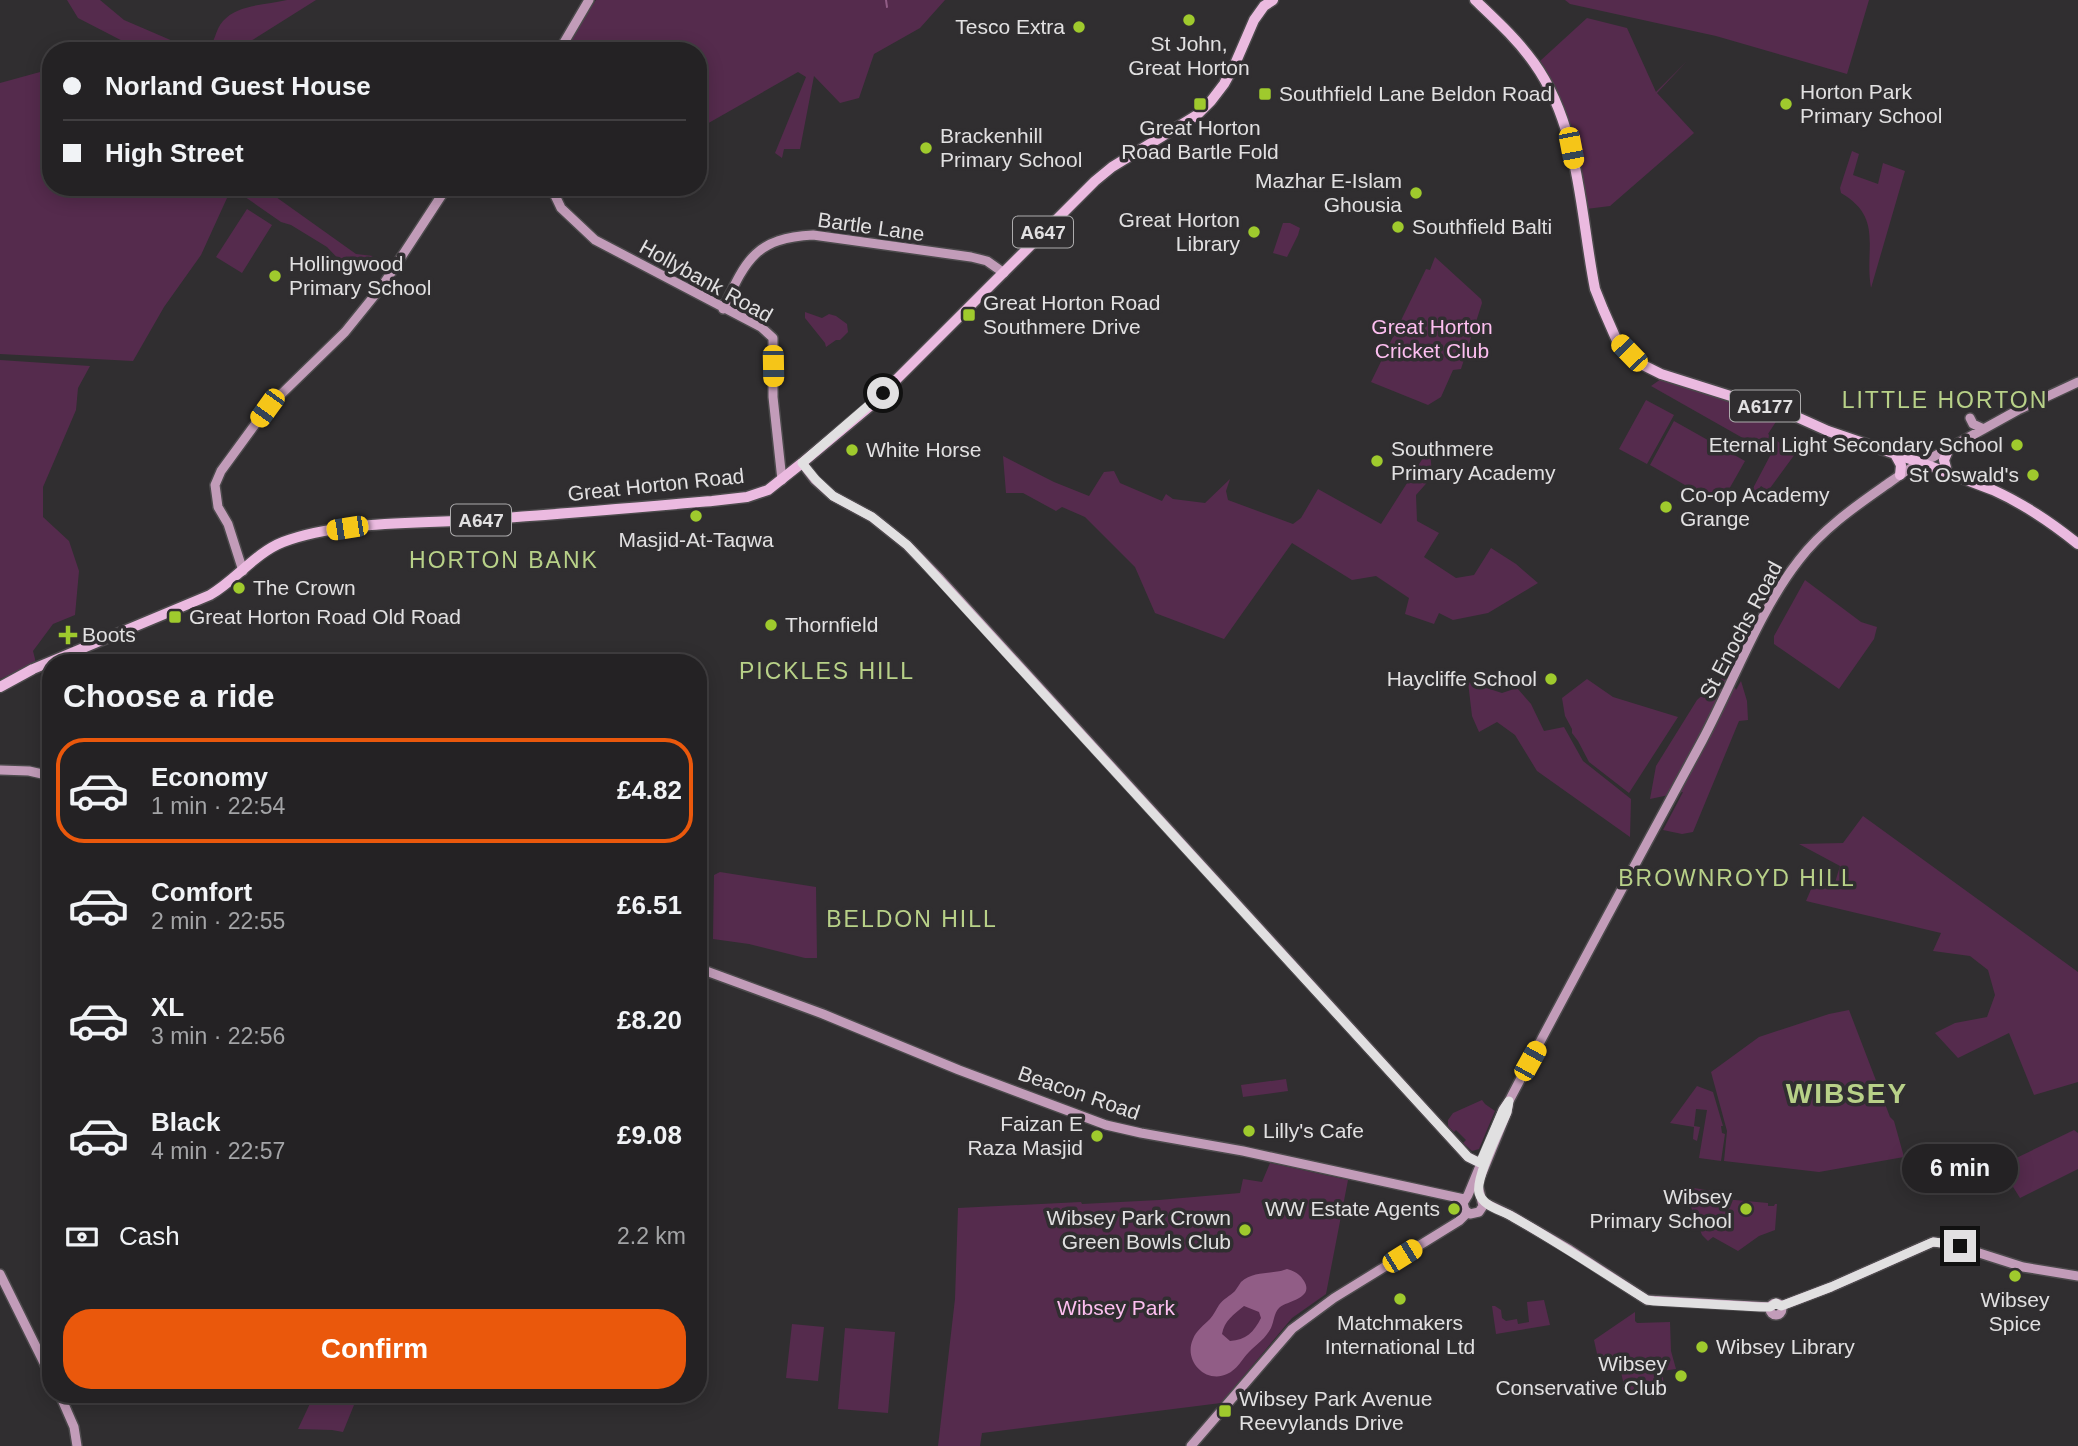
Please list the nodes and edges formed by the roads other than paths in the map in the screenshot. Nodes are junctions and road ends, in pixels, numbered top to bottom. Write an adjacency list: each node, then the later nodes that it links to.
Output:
1 (589, 0): 4 (street)
2 (1273, 0): 7 (main road, Great Horton Road / A647)
3 (1475, 0): 13 (main road, A6177)
4 (564, 42)
5 (441, 196): 20 (street)
6 (555, 196): 8 (street, Hollybank Road)
7 (1004, 273): 8 (street, Bartle Lane); 14 (main road, Great Horton Road / A647)
8 (723, 309): 18 (street, Hollybank Road)
9 (2078, 383): 11 (street, St Enochs Road)
10 (1970, 418): 11 (street)
11 (1984, 429): 12 (street, St Enochs Road)
12 (1949, 448): 15 (street, St Enochs Road); 16 (main road)
13 (1895, 454): 15 (main road, A6177); 17 (main road)
14 (802, 463): 18 (main road, Great Horton Road / A647); 28 (street)
15 (1918, 463): 16 (main road, A6177); 17 (street, St Enochs Road)
16 (1947, 472): 19 (main road, A6177)
17 (1898, 477): 27 (street, St Enochs Road)
18 (782, 480): 20 (main road, Great Horton Road / A647)
19 (2078, 544)
20 (243, 571): 21 (main road, Great Horton Road / A647)
21 (69, 654)
22 (42, 665): 23 (main road, Great Horton Road / A647)
23 (0, 687)
24 (0, 770): 25 (street)
25 (42, 774)
26 (707, 971): 29 (street, Beacon Road)
27 (1509, 1101): 28 (street); 30 (street)
28 (1480, 1163): 29 (street)
29 (1466, 1197): 30 (street); 31 (street)
30 (1481, 1199): 31 (street); 33 (street)
31 (1467, 1213): 37 (street)
32 (0, 1274): 34 (street)
33 (2078, 1276)
34 (42, 1359)
35 (64, 1403): 36 (street)
36 (77, 1446)
37 (1191, 1446)

